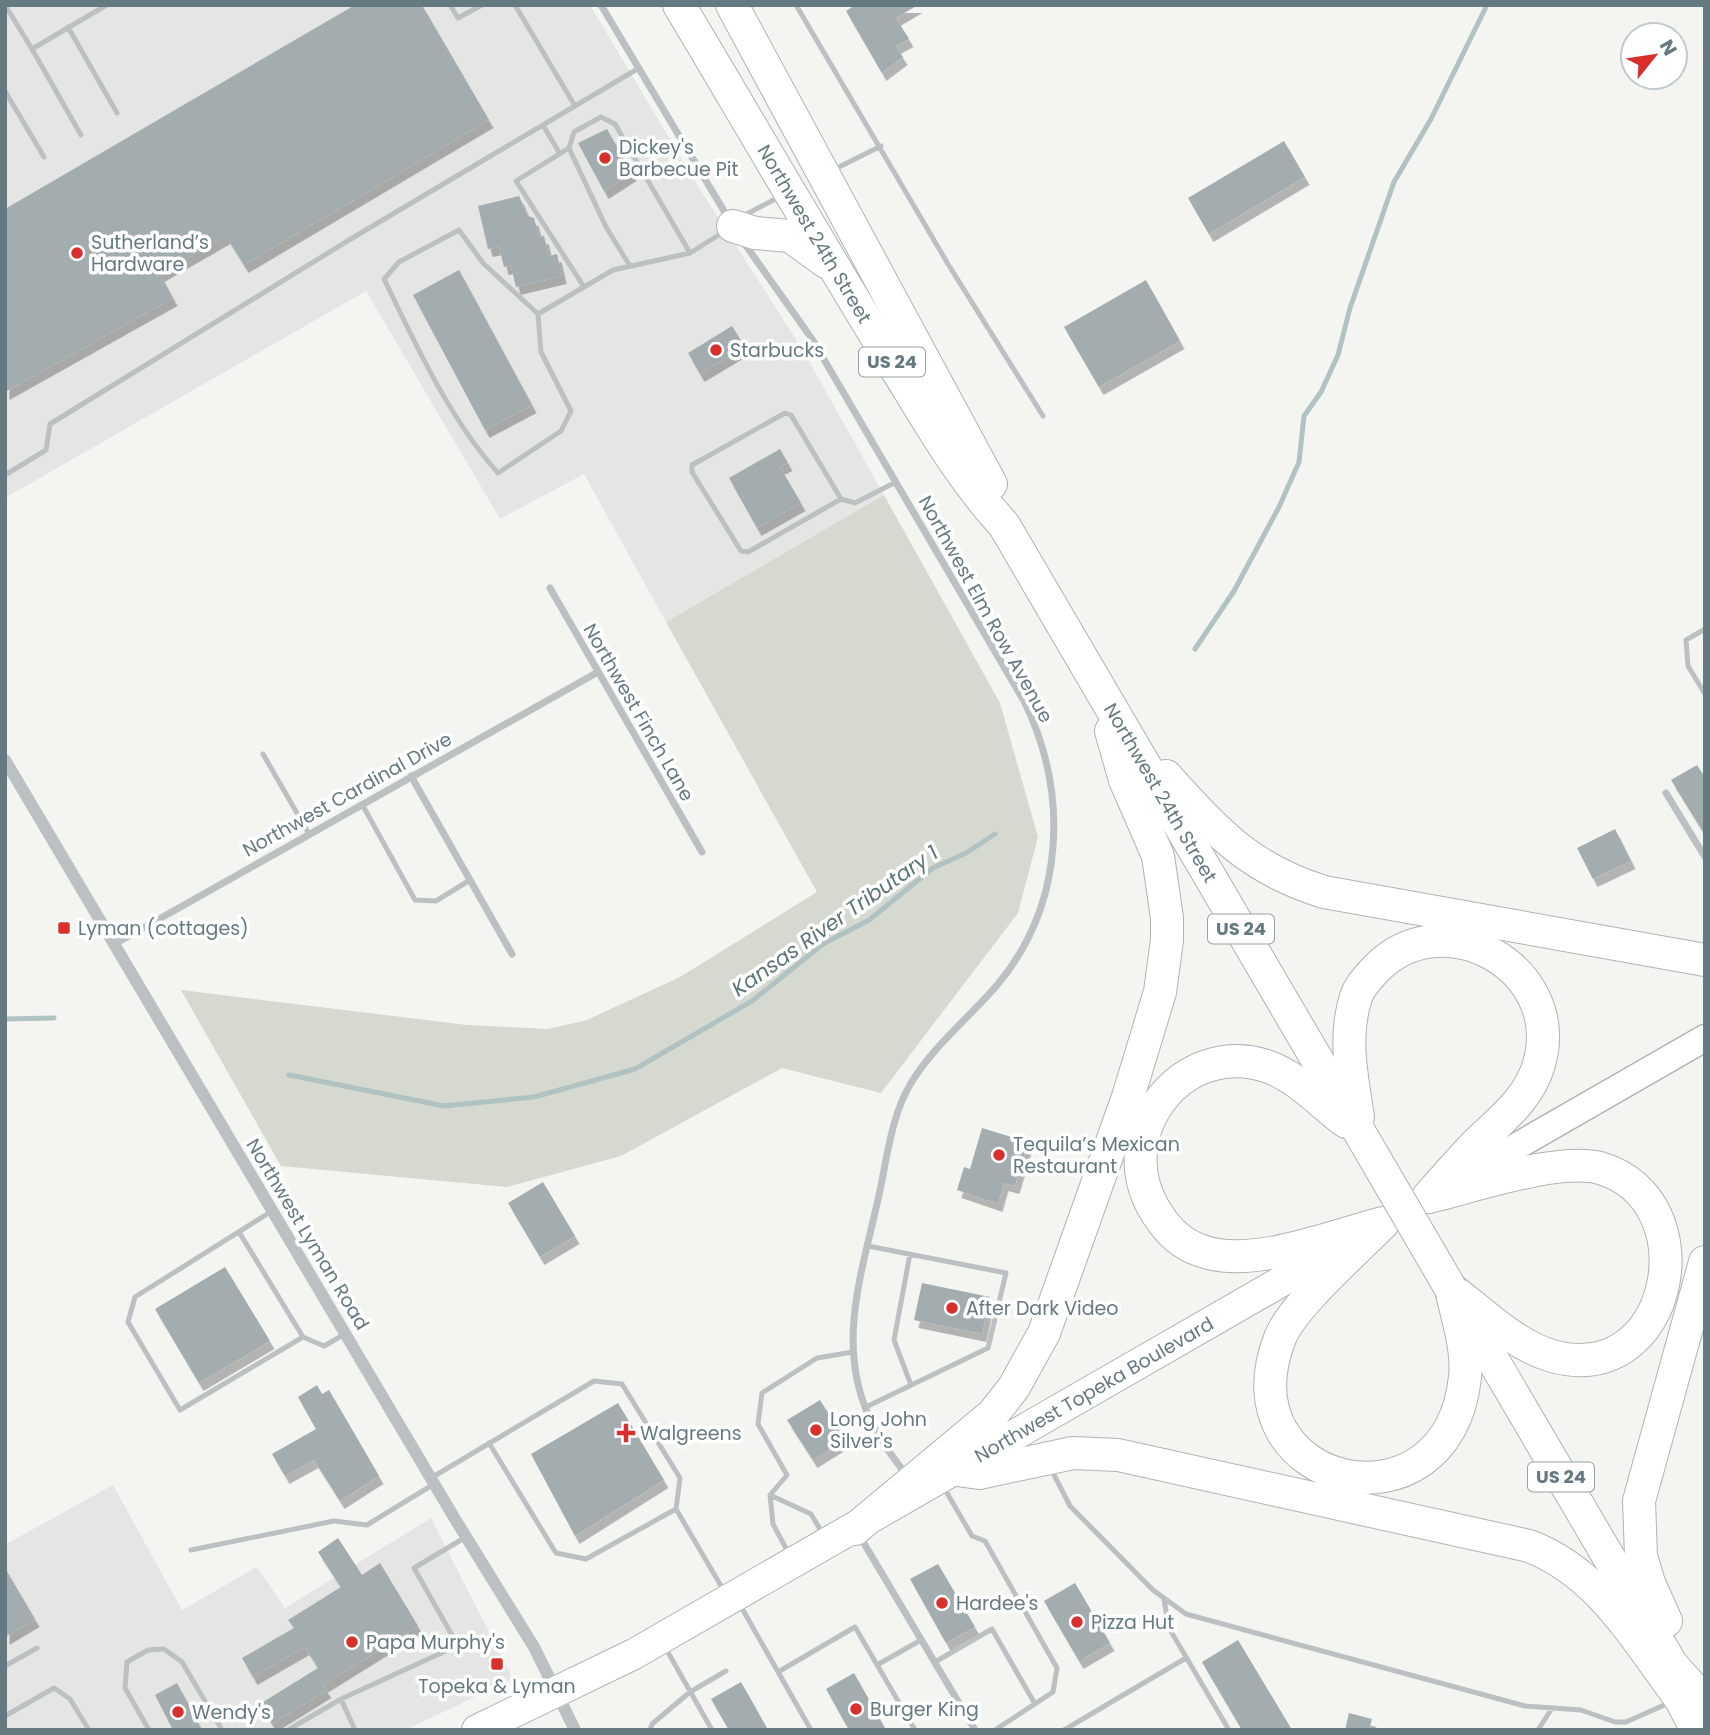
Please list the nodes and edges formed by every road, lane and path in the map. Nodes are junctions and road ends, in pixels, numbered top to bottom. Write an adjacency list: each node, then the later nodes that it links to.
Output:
1 (5, 5): 11 (lane)
2 (450, 5): 3 (lane)
3 (482, 5)
4 (515, 5): 14 (lane)
5 (601, 5): 12 (street, Northwest Elm Row Avenue)
6 (679, 5): 22 (highway, Northwest 24th Street / US 24)
7 (733, 5): 22 (highway, Northwest 24th Street / US 24)
8 (796, 5): 18 (lane)
9 (105, 6): 10 (lane)
10 (68, 27): 11 (lane); 15 (lane)
11 (32, 49): 17 (lane)
12 (639, 68): 14 (lane); 23 (street, Northwest Elm Row Avenue)
13 (5, 91): 21 (lane)
14 (575, 106): 16 (lane)
15 (117, 113)
16 (543, 125): 20 (lane); 30 (lane)
17 (81, 135)
18 (881, 146): 22 (lane); 29 (lane)
19 (569, 148): 20 (lane); 24 (lane); 25 (lane)
20 (560, 154): 27 (lane)
21 (44, 157)
22 (810, 182): 23 (lane); 26 (highway, Northwest 24th Street / US 24); 33 (highway, Northwest 24th Street / US 24)
23 (733, 226): 24 (lane); 26 (highway); 31 (street, Northwest Elm Row Avenue)
24 (690, 253): 25 (lane)
25 (630, 266): 27 (lane)
26 (835, 269): 33 (highway, Northwest 24th Street / US 24)
27 (584, 287): 28 (lane)
28 (538, 314): 28 (lane)
29 (1043, 416)
30 (5, 475)
31 (896, 482): 32 (lane); 58 (street, Northwest Elm Row Avenue)
32 (841, 499): 32 (lane)
33 (1004, 525): 37 (highway, Northwest 24th Street / US 24)
34 (550, 588): 36 (street, Northwest Finch Lane)
35 (1705, 629): 38 (lane)
36 (597, 672): 42 (street, Northwest Cardinal Drive); 46 (street, Northwest Finch Lane)
37 (1098, 686): 39 (highway, Northwest 24th Street / US 24); 70 (highway)
38 (1705, 694)
39 (1121, 726): 51 (highway); 53 (highway, Northwest 24th Street / US 24)
40 (263, 754): 45 (lane)
41 (5, 760): 49 (street, Northwest Lyman Road)
42 (411, 776): 44 (street, Northwest Cardinal Drive); 48 (street)
43 (1666, 793): 47 (street)
44 (362, 804): 45 (street, Northwest Cardinal Drive); 48 (lane)
45 (309, 834): 49 (street, Northwest Cardinal Drive)
46 (702, 852)
47 (1705, 857)
48 (470, 880): 50 (street)
49 (113, 945): 55 (street, Northwest Lyman Road)
50 (512, 954)
51 (1705, 960)
52 (1705, 1038): 54 (main road, Northwest Topeka Boulevard)
53 (1360, 1133): 54 (highway); 56 (highway); 61 (highway, US 24, bridge)
54 (1428, 1197): 56 (main road, Northwest Topeka Boulevard); 61 (highway)
55 (272, 1211): 57 (lane); 62 (street, Northwest Lyman Road)
56 (1383, 1223): 61 (highway); 70 (main road, Northwest Topeka Boulevard)
57 (239, 1232): 63 (lane); 63 (lane)
58 (868, 1246): 59 (lane); 64 (street, Northwest Elm Row Avenue)
59 (910, 1254): 65 (lane); 65 (lane)
60 (1705, 1262): 90 (highway)
61 (1451, 1289): 90 (highway, US 24)
62 (345, 1334): 63 (lane); 69 (street, Northwest Lyman Road)
63 (303, 1337)
64 (853, 1352): 66 (street, Northwest Elm Row Avenue); 71 (lane)
65 (911, 1385): 66 (lane)
66 (866, 1407): 70 (street, Northwest Elm Row Avenue)
67 (489, 1443): 69 (lane); 72 (lane); 72 (lane)
68 (1046, 1457): 70 (highway); 78 (lane); 90 (highway)
69 (432, 1481): 74 (street, Northwest Lyman Road); 75 (lane)
70 (931, 1482): 73 (highway); 92 (lane)
71 (770, 1495): 73 (lane); 76 (lane)
72 (676, 1509): 77 (lane)
73 (842, 1536): 76 (main road); 80 (street)
74 (466, 1537): 89 (street, Northwest Lyman Road); 91 (lane)
75 (191, 1550)
76 (794, 1564): 77 (main road)
77 (732, 1598): 79 (main road); 87 (lane)
78 (1164, 1600): 82 (lane); 93 (lane)
79 (661, 1639): 88 (lane); 89 (main road)
80 (921, 1640): 83 (street); 84 (lane)
81 (37, 1648): 85 (lane)
82 (1186, 1658): 108 (lane); 109 (lane)
83 (935, 1662): 92 (lane); 106 (street)
84 (877, 1665): 87 (lane); 105 (lane)
85 (5, 1667)
86 (726, 1671): 88 (lane)
87 (778, 1672): 104 (lane)
88 (690, 1692): 102 (lane); 103 (lane)
89 (557, 1693): 100 (main road); 101 (street, Northwest Lyman Road)
90 (1698, 1698): 93 (lane); 111 (highway, US 24)
91 (341, 1699): 98 (lane); 99 (lane)
92 (1035, 1704): 107 (lane)
93 (1552, 1708): 110 (lane)
94 (5, 1716): 95 (lane)
95 (89, 1730)
96 (149, 1730): 97 (lane)
97 (222, 1730)
98 (288, 1730)
99 (355, 1730)
100 (477, 1730)
101 (575, 1730)
102 (650, 1730)
103 (712, 1730)
104 (811, 1730)
105 (915, 1730)
106 (975, 1730)
107 (995, 1730)
108 (1064, 1730)
109 (1229, 1730)
110 (1538, 1730)
111 (1697, 1730)

